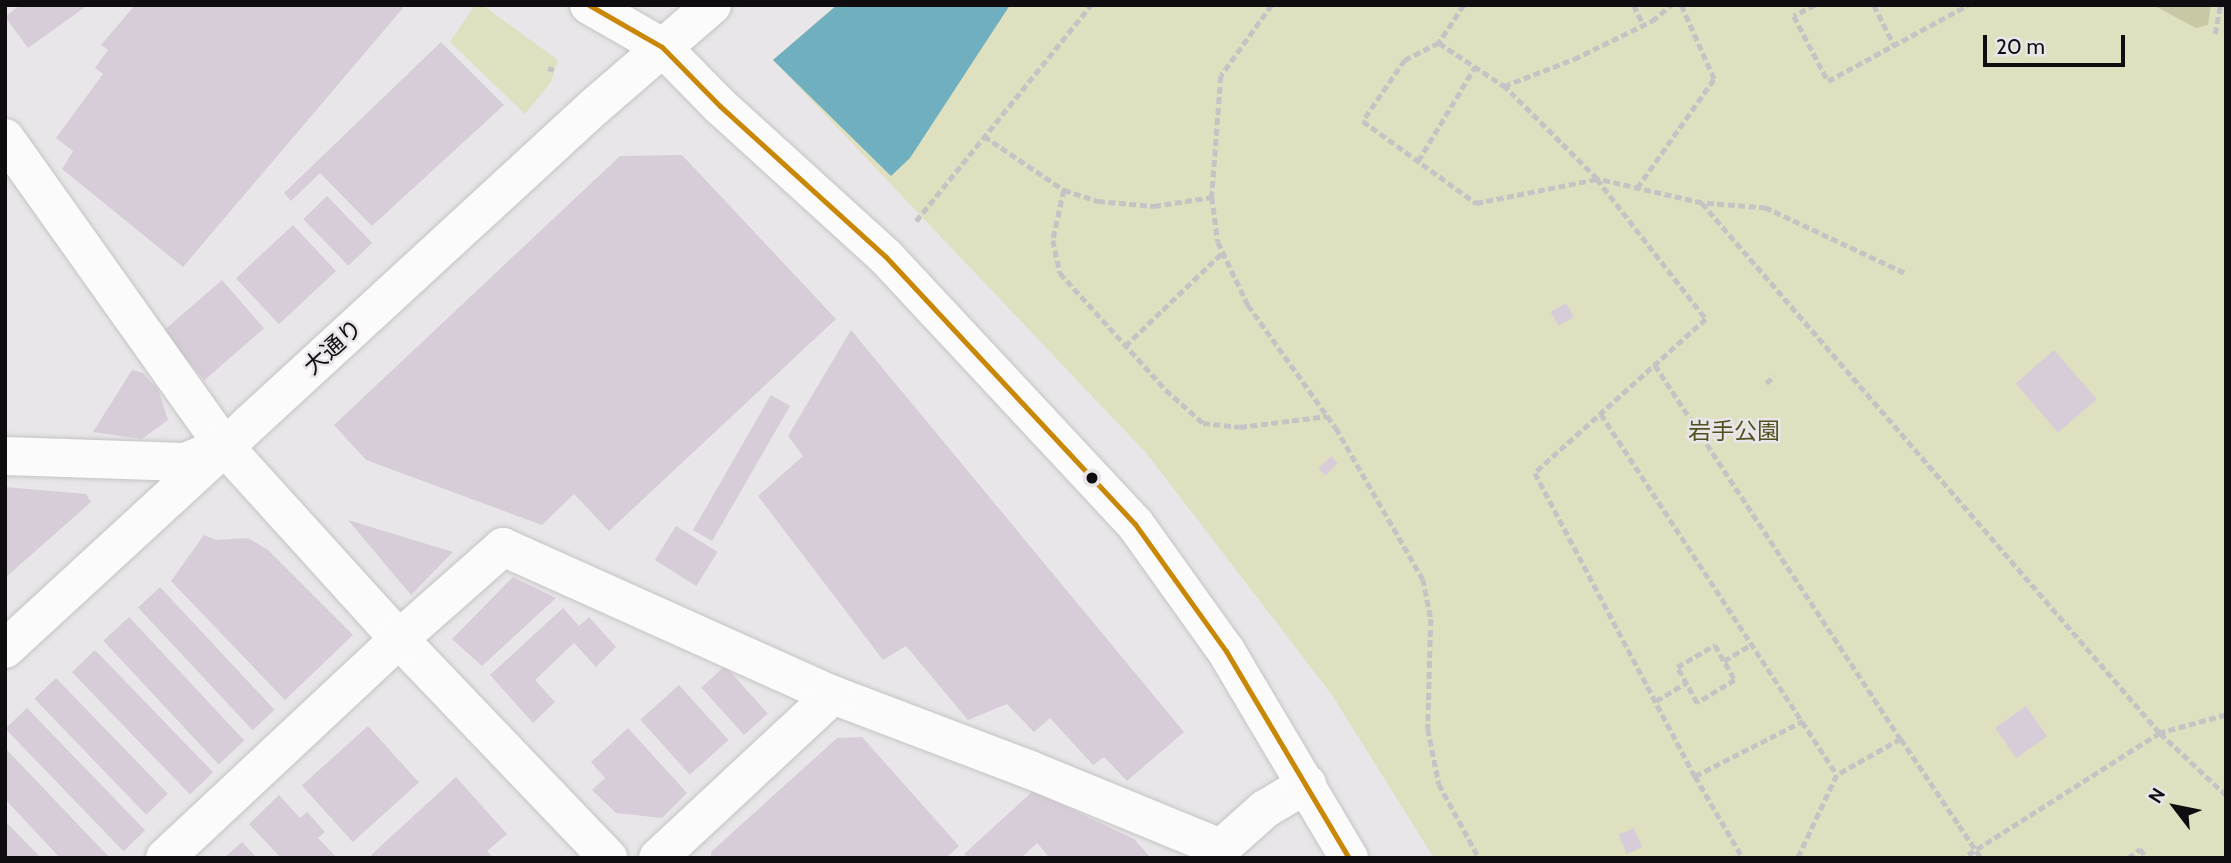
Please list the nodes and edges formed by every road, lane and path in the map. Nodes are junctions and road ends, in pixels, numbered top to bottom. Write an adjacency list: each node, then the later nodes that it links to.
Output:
1 (589, 5): 18 (street)
2 (712, 5): 18 (street, 大通り)
3 (1091, 5): 21 (path)
4 (1272, 5): 27 (path)
5 (1464, 5): 16 (path)
6 (1634, 5): 14 (path)
7 (1671, 5): 14 (path)
8 (1681, 5): 25 (path)
9 (1815, 5): 17 (path)
10 (1874, 5): 17 (path)
11 (1968, 5): 13 (path)
12 (2220, 5): 15 (path)
13 (1961, 7): 17 (path)
14 (1644, 26): 20 (path)
15 (2215, 34)
16 (1439, 43): 19 (path); 23 (path)
17 (1894, 45)
18 (662, 47): 38 (street, 大通り); 53 (street)
19 (1475, 67): 20 (path); 23 (path)
20 (1504, 86): 24 (path)
21 (984, 136): 26 (path); 29 (path)
22 (5, 138): 38 (street)
23 (1418, 160): 24 (path)
24 (1597, 180): 25 (path); 33 (path)
25 (1637, 188): 28 (path)
26 (1063, 190): 27 (path); 32 (path)
27 (1212, 197): 30 (path)
28 (1702, 203): 31 (path); 49 (path)
29 (915, 221)
30 (1223, 252): 32 (path); 37 (path)
31 (1904, 274)
32 (1125, 346): 37 (path)
33 (1655, 365): 36 (path); 50 (path)
34 (1775, 376): 35 (path)
35 (1766, 383)
36 (1601, 414): 41 (path); 46 (path)
37 (1327, 416): 60 (path)
38 (224, 446): 39 (street); 40 (street); 42 (street, 大通り)
39 (5, 456)
40 (398, 639): 45 (street); 56 (street); 57 (street)
41 (1752, 645): 43 (path); 48 (path)
42 (5, 649)
43 (1724, 661): 44 (path); 44 (path)
44 (1686, 683): 46 (path)
45 (833, 695): 55 (street); 58 (street)
46 (1656, 701): 52 (path)
47 (2226, 715): 49 (path)
48 (1803, 722): 51 (path); 52 (path)
49 (2160, 733): 54 (path); 63 (path)
50 (1901, 739): 51 (path); 64 (path, bridge)
51 (1837, 775): 62 (path)
52 (1696, 776): 61 (path)
53 (1307, 784): 55 (street); 59 (street)
54 (2226, 795)
55 (1215, 853)
56 (165, 858)
57 (608, 858)
58 (658, 858)
59 (1349, 858)
60 (1479, 858)
61 (1743, 858)
62 (1798, 858)
63 (1964, 858)
64 (1980, 858)
65 (2127, 858): 66 (path)
66 (2147, 858)

